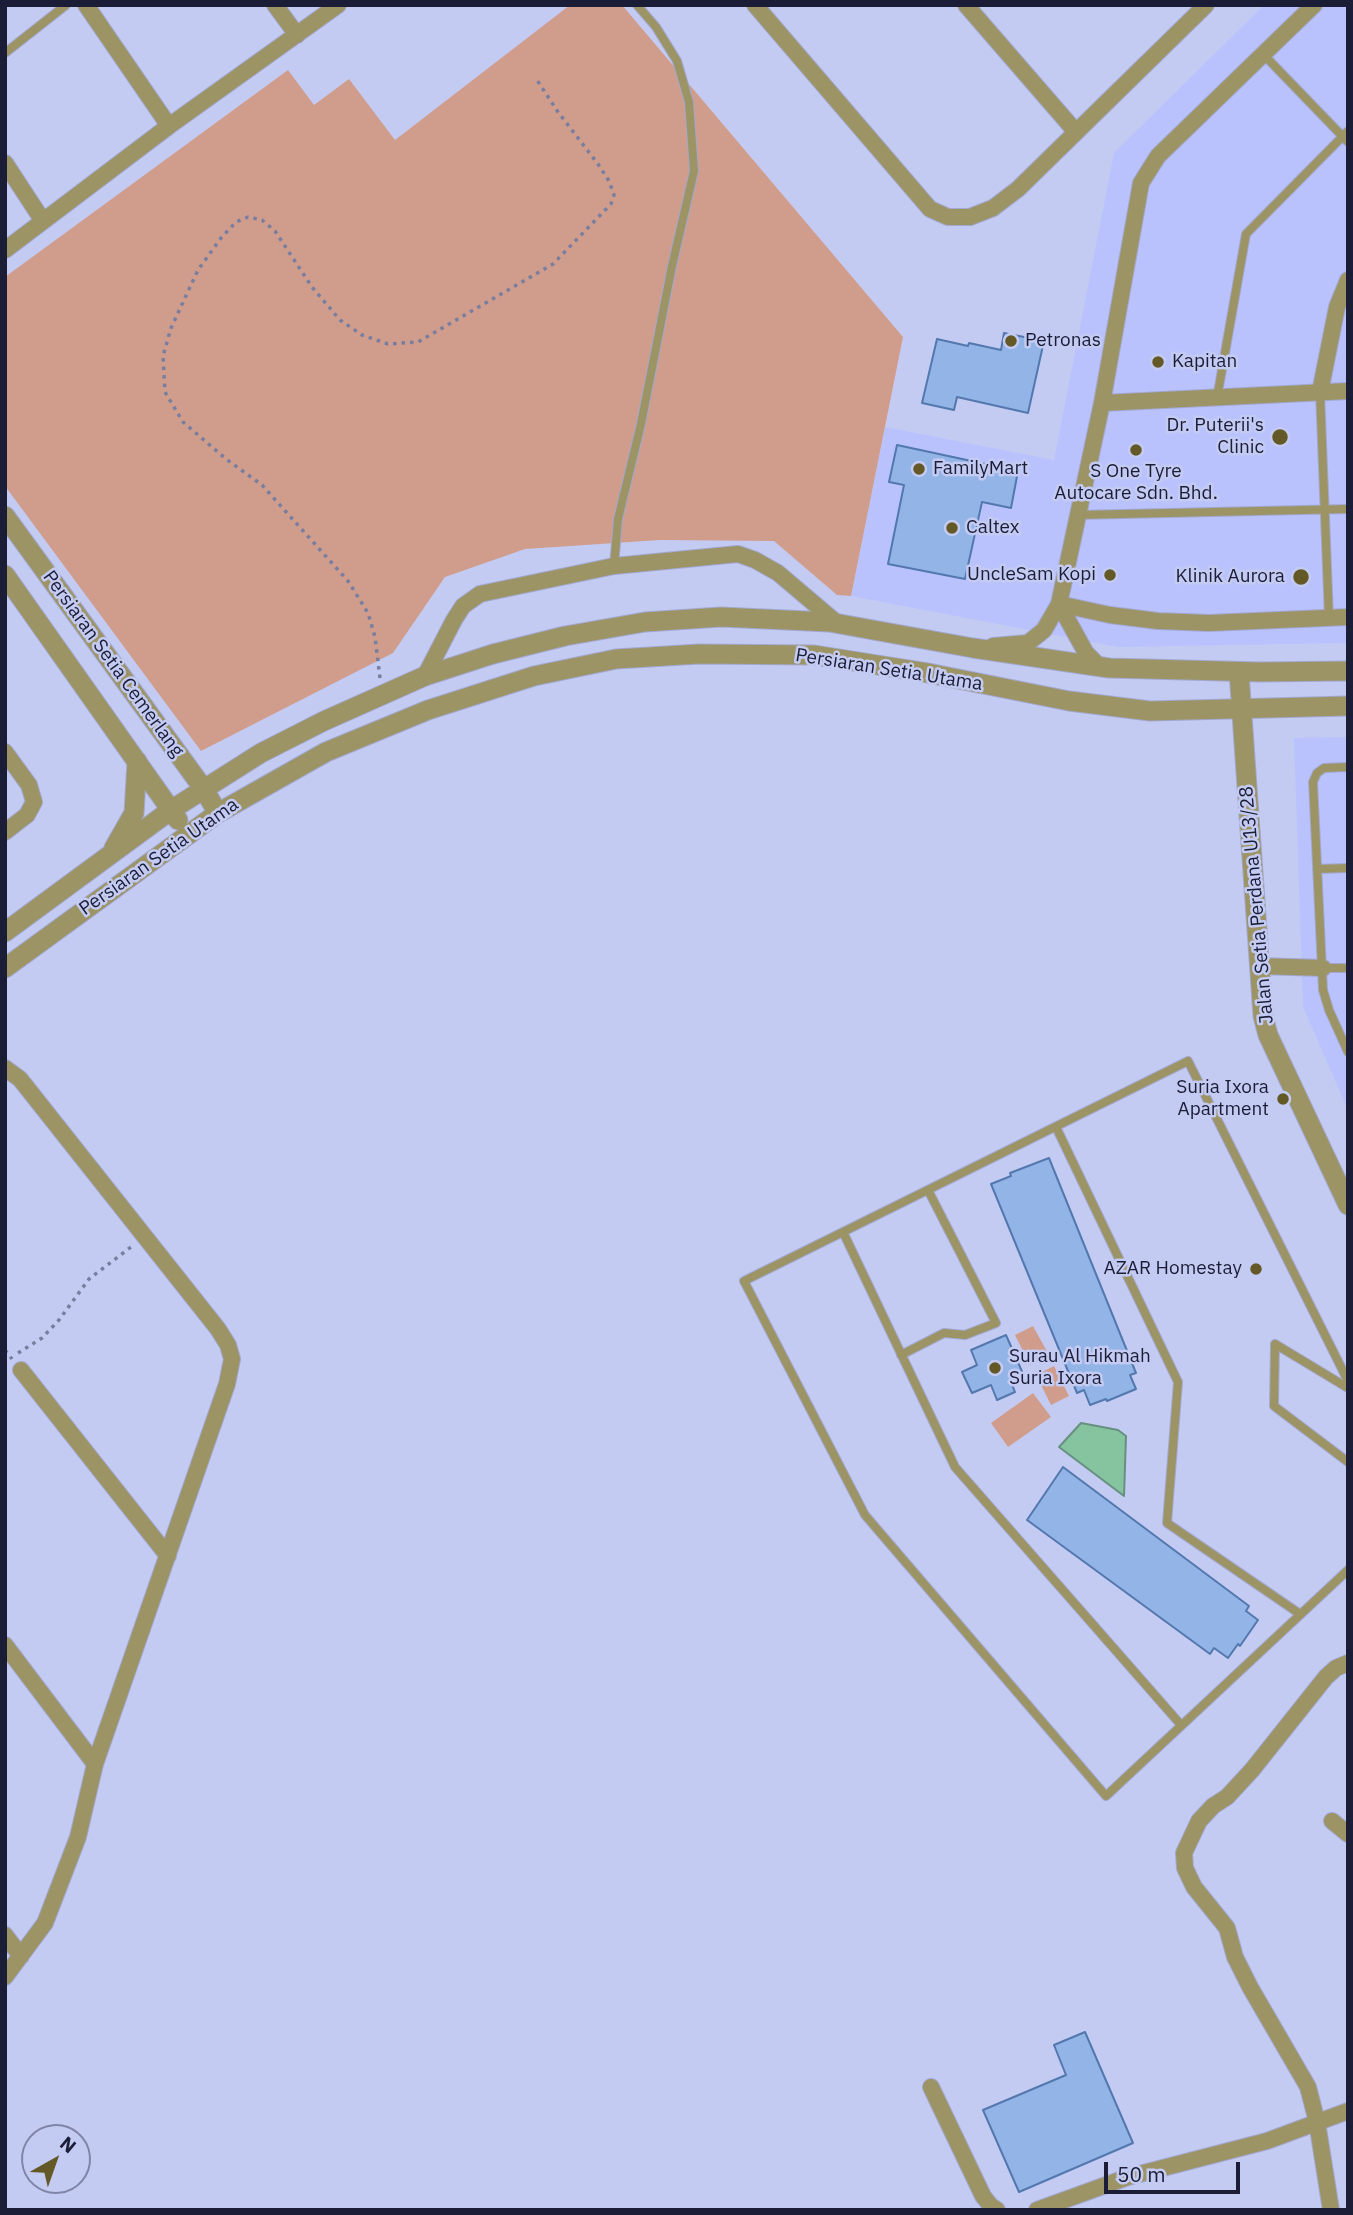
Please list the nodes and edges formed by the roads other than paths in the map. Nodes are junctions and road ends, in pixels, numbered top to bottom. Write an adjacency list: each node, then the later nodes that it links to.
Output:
1 (66, 5): 11 (lane)
2 (86, 5): 13 (street)
3 (275, 5): 10 (street)
4 (338, 5): 10 (street)
5 (637, 5): 28 (lane)
6 (966, 5): 14 (street)
7 (1314, 5): 12 (street)
8 (764, 8): 14 (street)
9 (1198, 8): 14 (street)
10 (297, 35): 13 (street)
11 (5, 53)
12 (1264, 55): 15 (lane); 23 (street)
13 (169, 126): 17 (street)
14 (1076, 132)
15 (1346, 137): 22 (lane)
16 (5, 163): 17 (street)
17 (43, 221): 18 (street)
18 (5, 250)
19 (1348, 280): 21 (street)
20 (1348, 391): 21 (street)
21 (1320, 392): 22 (street); 25 (lane)
22 (1217, 398): 23 (street)
23 (1102, 403): 26 (street)
24 (1348, 509): 25 (lane)
25 (1325, 510): 26 (lane); 32 (lane)
26 (1078, 515): 30 (street)
27 (5, 516): 44 (street, Persiaran Setia Cemerlang)
28 (614, 566): 33 (street); 38 (street)
29 (5, 575): 42 (street, Persiaran Setia Cemerlang)
30 (1059, 604): 32 (street); 34 (street); 35 (street)
31 (1348, 617): 32 (street)
32 (1329, 618)
33 (837, 623): 34 (street, Persiaran Setia Utama); 38 (street, Persiaran Setia Utama)
34 (973, 648): 35 (street, Persiaran Setia Utama)
35 (1099, 666): 37 (street, Persiaran Setia Utama)
36 (1348, 671): 37 (street, Persiaran Setia Utama)
37 (1239, 672): 40 (street, Jalan Setia Perdana U13/28)
38 (425, 676): 44 (street, Persiaran Setia Utama)
39 (1348, 706): 40 (street, Persiaran Setia Utama)
40 (1242, 710): 46 (street, Persiaran Setia Utama); 53 (street, Jalan Setia Perdana U13/28)
41 (5, 752): 47 (street)
42 (137, 761): 45 (street, Persiaran Setia Cemerlang); 49 (street)
43 (1348, 767): 51 (lane)
44 (203, 788): 45 (street, Persiaran Setia Utama); 46 (street, Persiaran Setia Cemerlang)
45 (171, 810): 48 (street, Persiaran Setia Cemerlang); 49 (street, Persiaran Setia Utama)
46 (218, 813): 48 (street, Persiaran Setia Utama)
47 (5, 832)
48 (187, 835): 54 (street, Persiaran Setia Utama)
49 (110, 855): 52 (street, Persiaran Setia Utama)
50 (1348, 868): 51 (lane)
51 (1317, 869): 55 (lane)
52 (5, 932)
53 (1259, 966): 55 (street); 61 (street, Jalan Setia Perdana U13/28)
54 (5, 968)
55 (1323, 968): 56 (lane); 57 (lane)
56 (1348, 968)
57 (1348, 1052)
58 (5, 1068): 68 (street)
59 (1056, 1127): 60 (lane); 65 (lane); 70 (lane)
60 (928, 1190): 62 (lane); 63 (lane)
61 (1348, 1205)
62 (843, 1232): 63 (lane); 73 (lane)
63 (901, 1354): 73 (lane)
64 (16, 1364): 68 (street)
65 (1348, 1381)
66 (1348, 1388): 67 (lane)
67 (1348, 1462)
68 (168, 1556): 74 (street)
69 (1348, 1570): 70 (lane)
70 (1300, 1614): 73 (lane)
71 (5, 1644): 74 (street)
72 (1348, 1663): 82 (street)
73 (1181, 1726)
74 (95, 1764): 78 (street)
75 (1332, 1822): 76 (street)
76 (1348, 1834)
77 (5, 1935): 78 (street)
78 (21, 1956): 79 (street)
79 (5, 1977)
80 (931, 2087): 83 (street)
81 (1348, 2111): 82 (street)
82 (1317, 2122): 84 (street); 85 (street)
83 (998, 2210)
84 (1037, 2210)
85 (1331, 2210)

